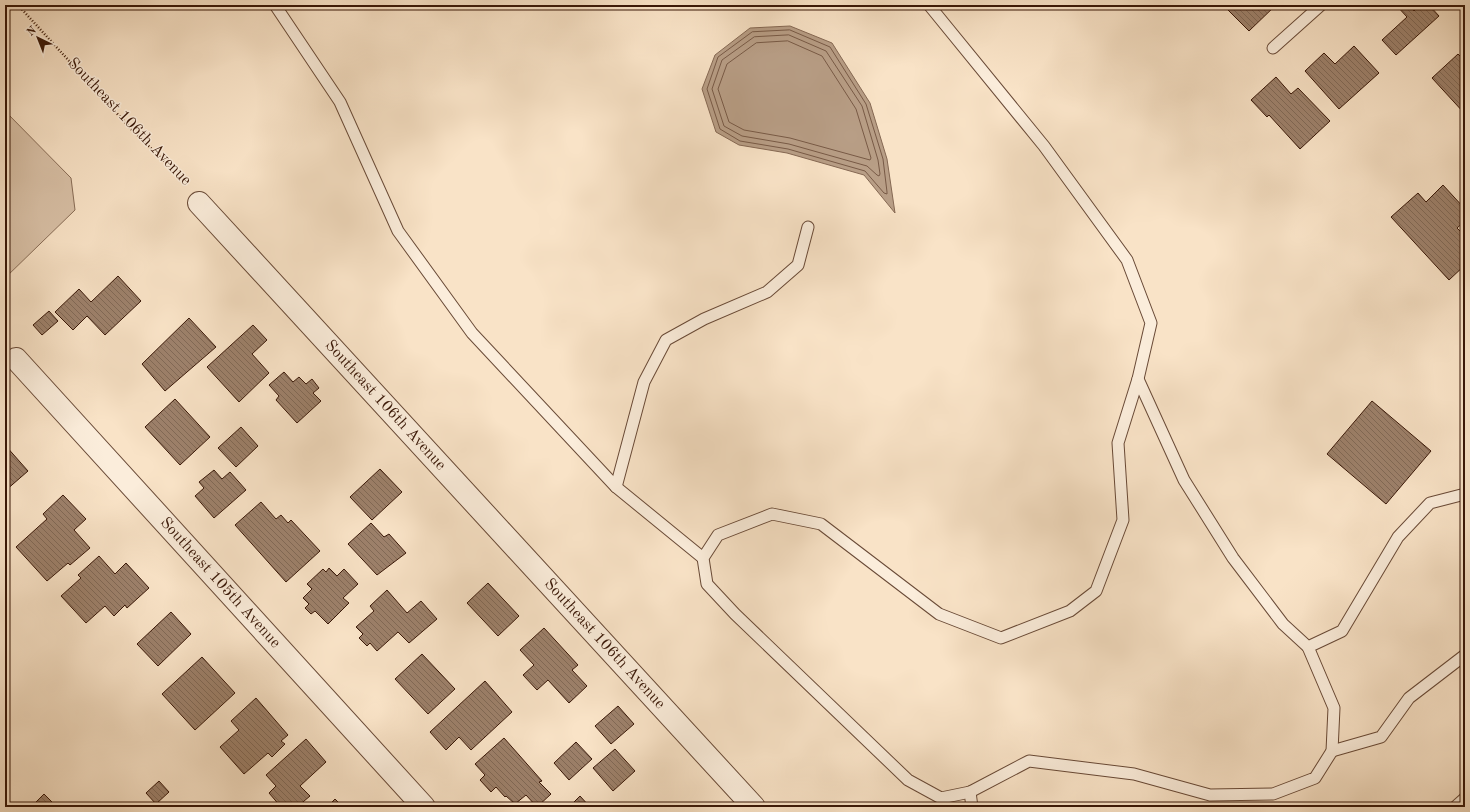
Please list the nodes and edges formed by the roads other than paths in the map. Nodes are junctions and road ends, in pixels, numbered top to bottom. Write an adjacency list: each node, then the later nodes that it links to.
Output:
1 (275, 5): 9 (lane)
2 (929, 5): 8 (lane)
3 (1321, 5): 4 (lane)
4 (1273, 48)
5 (200, 203): 18 (street, Southeast 106th Avenue)
6 (808, 227): 9 (lane)
7 (16, 360): 17 (street, Southeast 105th Avenue)
8 (1138, 379): 11 (lane); 12 (lane)
9 (616, 487): 11 (lane)
10 (1465, 494): 12 (lane)
11 (703, 558): 15 (lane)
12 (1308, 647): 14 (lane)
13 (1465, 655): 14 (lane)
14 (1332, 751): 15 (lane)
15 (970, 792): 19 (lane)
16 (1465, 798): 20 (lane)
17 (424, 807)
18 (754, 807)
19 (972, 807)
20 (1455, 807)

